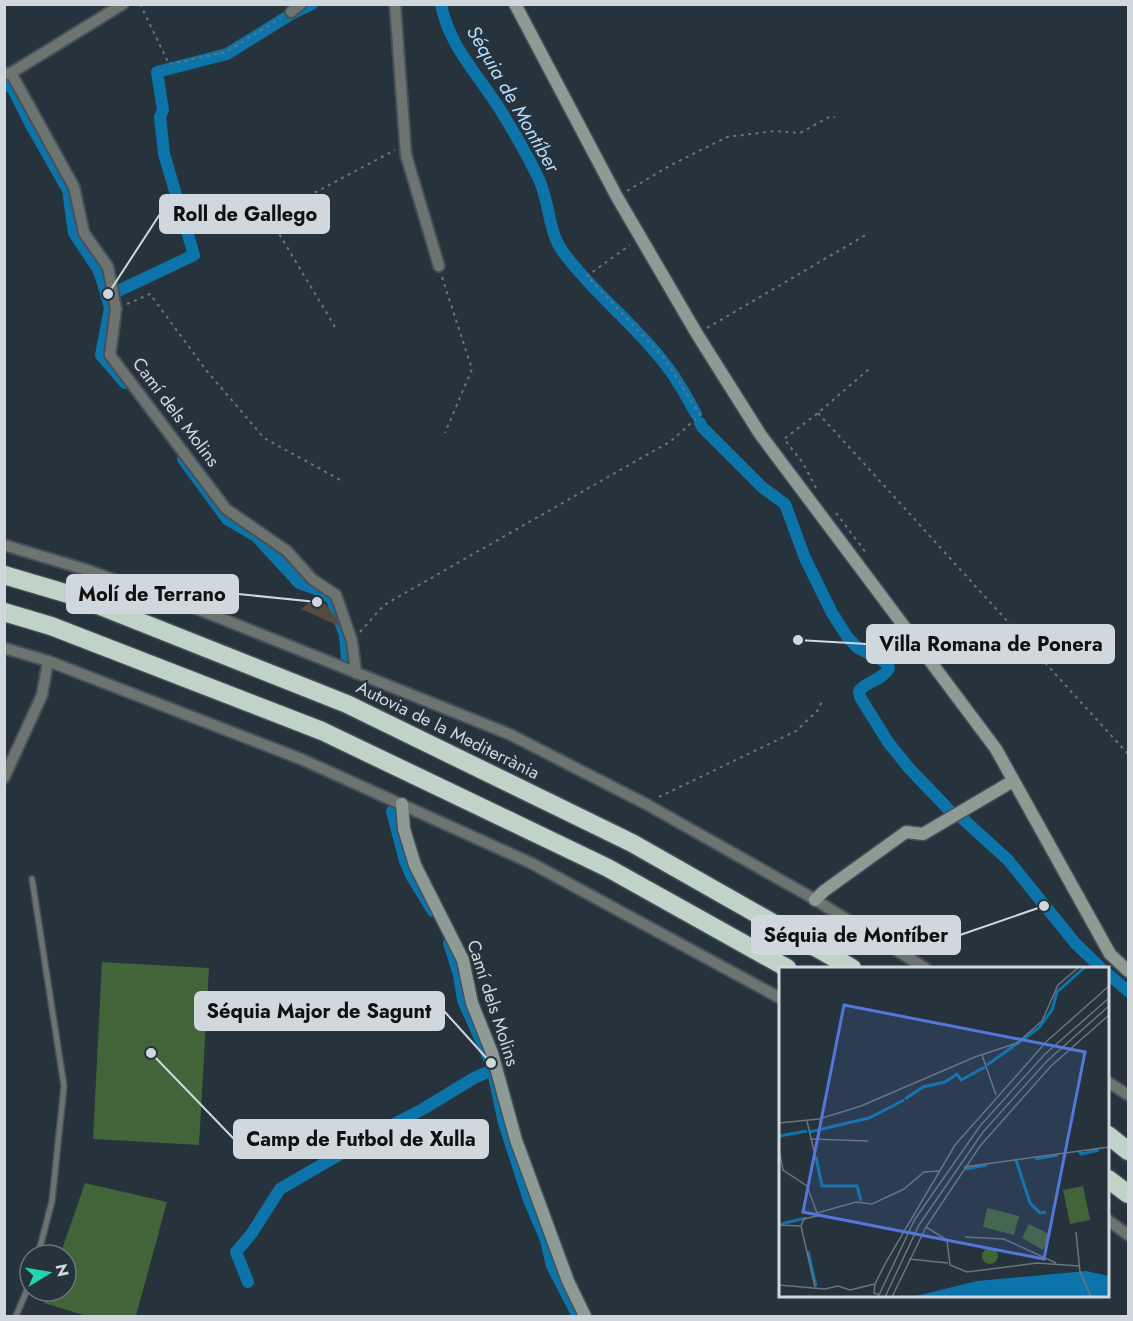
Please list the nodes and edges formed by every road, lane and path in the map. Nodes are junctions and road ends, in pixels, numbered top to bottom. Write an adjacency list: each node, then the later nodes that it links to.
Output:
1 (123, 4): 7 (street)
2 (140, 4): 6 (path)
3 (301, 4): 6 (street)
4 (395, 4): 9 (street)
5 (515, 4): 10 (main road)
6 (291, 12)
7 (8, 73): 14 (street, Camí dels Molins)
8 (835, 117): 10 (path)
9 (405, 144): 13 (street); 15 (path)
10 (617, 197): 12 (main road)
11 (869, 232): 16 (path)
12 (640, 237): 16 (main road); 27 (path)
13 (439, 266): 19 (path)
14 (116, 309): 20 (path); 27 (street, Camí dels Molins)
15 (335, 327)
16 (697, 334): 34 (main road)
17 (869, 369): 18 (path)
18 (818, 413): 21 (path); 32 (path)
19 (445, 433)
20 (344, 482)
21 (820, 495)
22 (834, 512): 24 (path)
23 (4, 545): 30 (street)
24 (868, 557)
25 (4, 575): 40 (highway, Autovia de la Mediterrània)
26 (4, 612): 39 (highway)
27 (352, 641): 30 (street, Camí dels Molins)
28 (4, 648): 29 (street)
29 (48, 661): 33 (street); 35 (street)
30 (356, 673): 36 (street)
31 (823, 699): 36 (path)
32 (1128, 754)
33 (4, 778)
34 (1013, 781): 38 (main road); 42 (main road)
35 (402, 804): 43 (street); 55 (main road, Camí dels Molins)
36 (646, 804): 38 (street)
37 (32, 879): 52 (lane)
38 (815, 900): 41 (street)
39 (783, 967)
40 (849, 967)
41 (922, 967)
42 (1128, 971)
43 (779, 997)
44 (1109, 1083): 45 (street)
45 (1128, 1095)
46 (1109, 1137): 47 (highway)
47 (1128, 1151)
48 (1109, 1180): 49 (highway)
49 (1128, 1194)
50 (1109, 1221): 51 (street)
51 (1128, 1235)
52 (41, 1243)
53 (22, 1303): 54 (lane)
54 (16, 1317)
55 (585, 1317)

